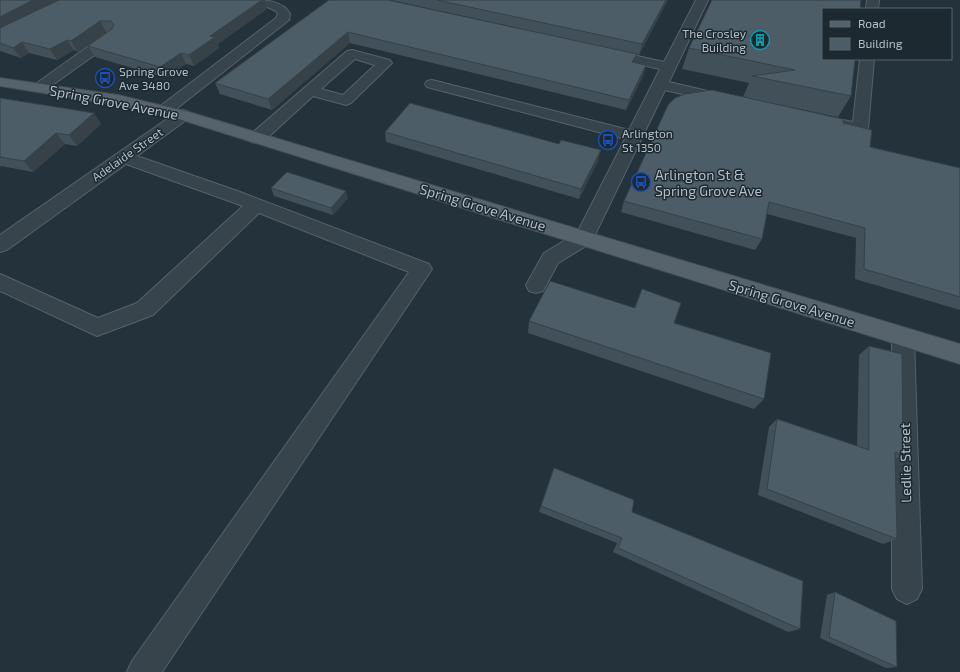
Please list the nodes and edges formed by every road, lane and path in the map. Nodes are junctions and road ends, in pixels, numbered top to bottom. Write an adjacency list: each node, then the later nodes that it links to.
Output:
1 (254, 0): 13 (street)
2 (702, 0): 6 (street)
3 (112, 36): 10 (street)
4 (595, 51): 6 (street)
5 (867, 60): 15 (street)
6 (669, 67): 9 (street)
7 (0, 82): 10 (main road, Spring Grove Avenue)
8 (432, 84): 16 (street)
9 (661, 84): 12 (street); 16 (street)
10 (39, 88): 13 (main road, Spring Grove Avenue)
11 (311, 91): 17 (street)
12 (740, 102)
13 (165, 110): 14 (main road, Spring Grove Avenue)
14 (183, 115): 17 (main road, Spring Grove Avenue); 18 (street, Adelaide Street)
15 (822, 121)
16 (635, 137): 20 (street)
17 (257, 138): 20 (main road, Spring Grove Avenue)
18 (123, 157): 19 (street); 21 (street, Adelaide Street)
19 (256, 205): 22 (street); 27 (street)
20 (584, 238): 23 (street); 24 (main road, Spring Grove Avenue)
21 (0, 245)
22 (0, 282)
23 (536, 285)
24 (903, 338): 25 (main road, Spring Grove Avenue); 26 (street, Ledlie Street)
25 (960, 354)
26 (907, 589)
27 (143, 672)

